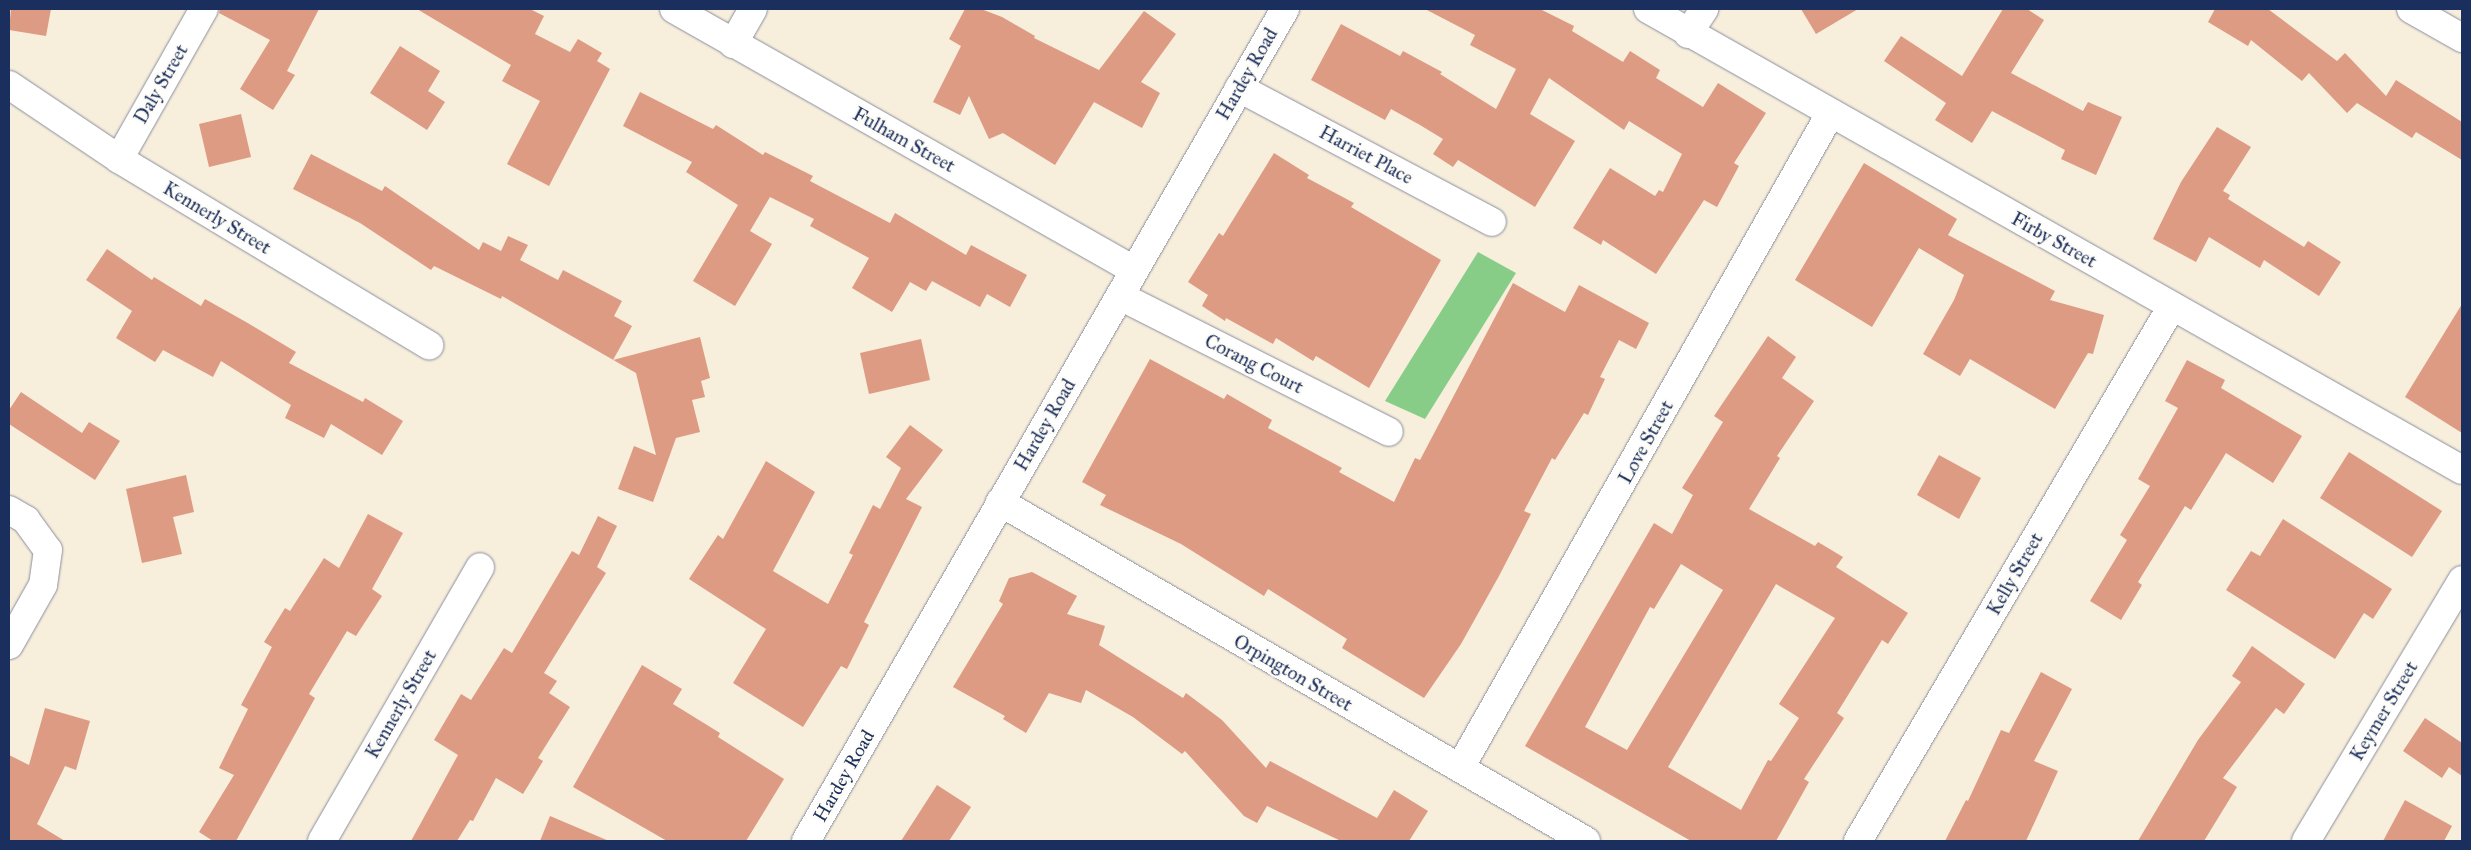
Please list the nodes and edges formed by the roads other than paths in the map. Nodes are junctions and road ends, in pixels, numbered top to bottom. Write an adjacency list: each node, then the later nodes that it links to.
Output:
1 (204, 9): 14 (street, Daly Street)
2 (674, 9): 10 (street, Fulham Street)
3 (753, 9): 10 (street)
4 (1285, 9): 12 (street, Hardey Road)
5 (1648, 9): 8 (street, Firby Street)
6 (1704, 9): 8 (street)
7 (2411, 9): 9 (street)
8 (1688, 34): 13 (street, Firby Street)
9 (2462, 38)
10 (733, 44): 16 (street, Fulham Street)
11 (9, 85): 14 (street, Kennerly Street)
12 (1239, 88): 15 (street, Harriet Place); 16 (street, Hardey Road)
13 (1830, 114): 18 (street, Firby Street); 27 (street, Love Street)
14 (119, 158): 19 (street, Kennerly Street)
15 (1492, 222)
16 (1134, 270): 17 (street, Hardey Road)
17 (1120, 296): 20 (street, Corang Court); 22 (street, Hardey Road)
18 (2172, 306): 21 (street, Firby Street); 31 (street, Kelly Street)
19 (429, 345)
20 (1389, 432)
21 (2462, 470)
22 (1000, 502): 27 (street, Orpington Street); 29 (street, Hardey Road)
23 (9, 510): 26 (street)
24 (480, 567): 28 (street, Kennerly Street)
25 (2462, 580): 32 (street, Keymer Street)
26 (9, 645)
27 (1460, 768): 30 (street, Orpington Street)
28 (322, 841)
29 (806, 841)
30 (1586, 841)
31 (1858, 841)
32 (2306, 841)

